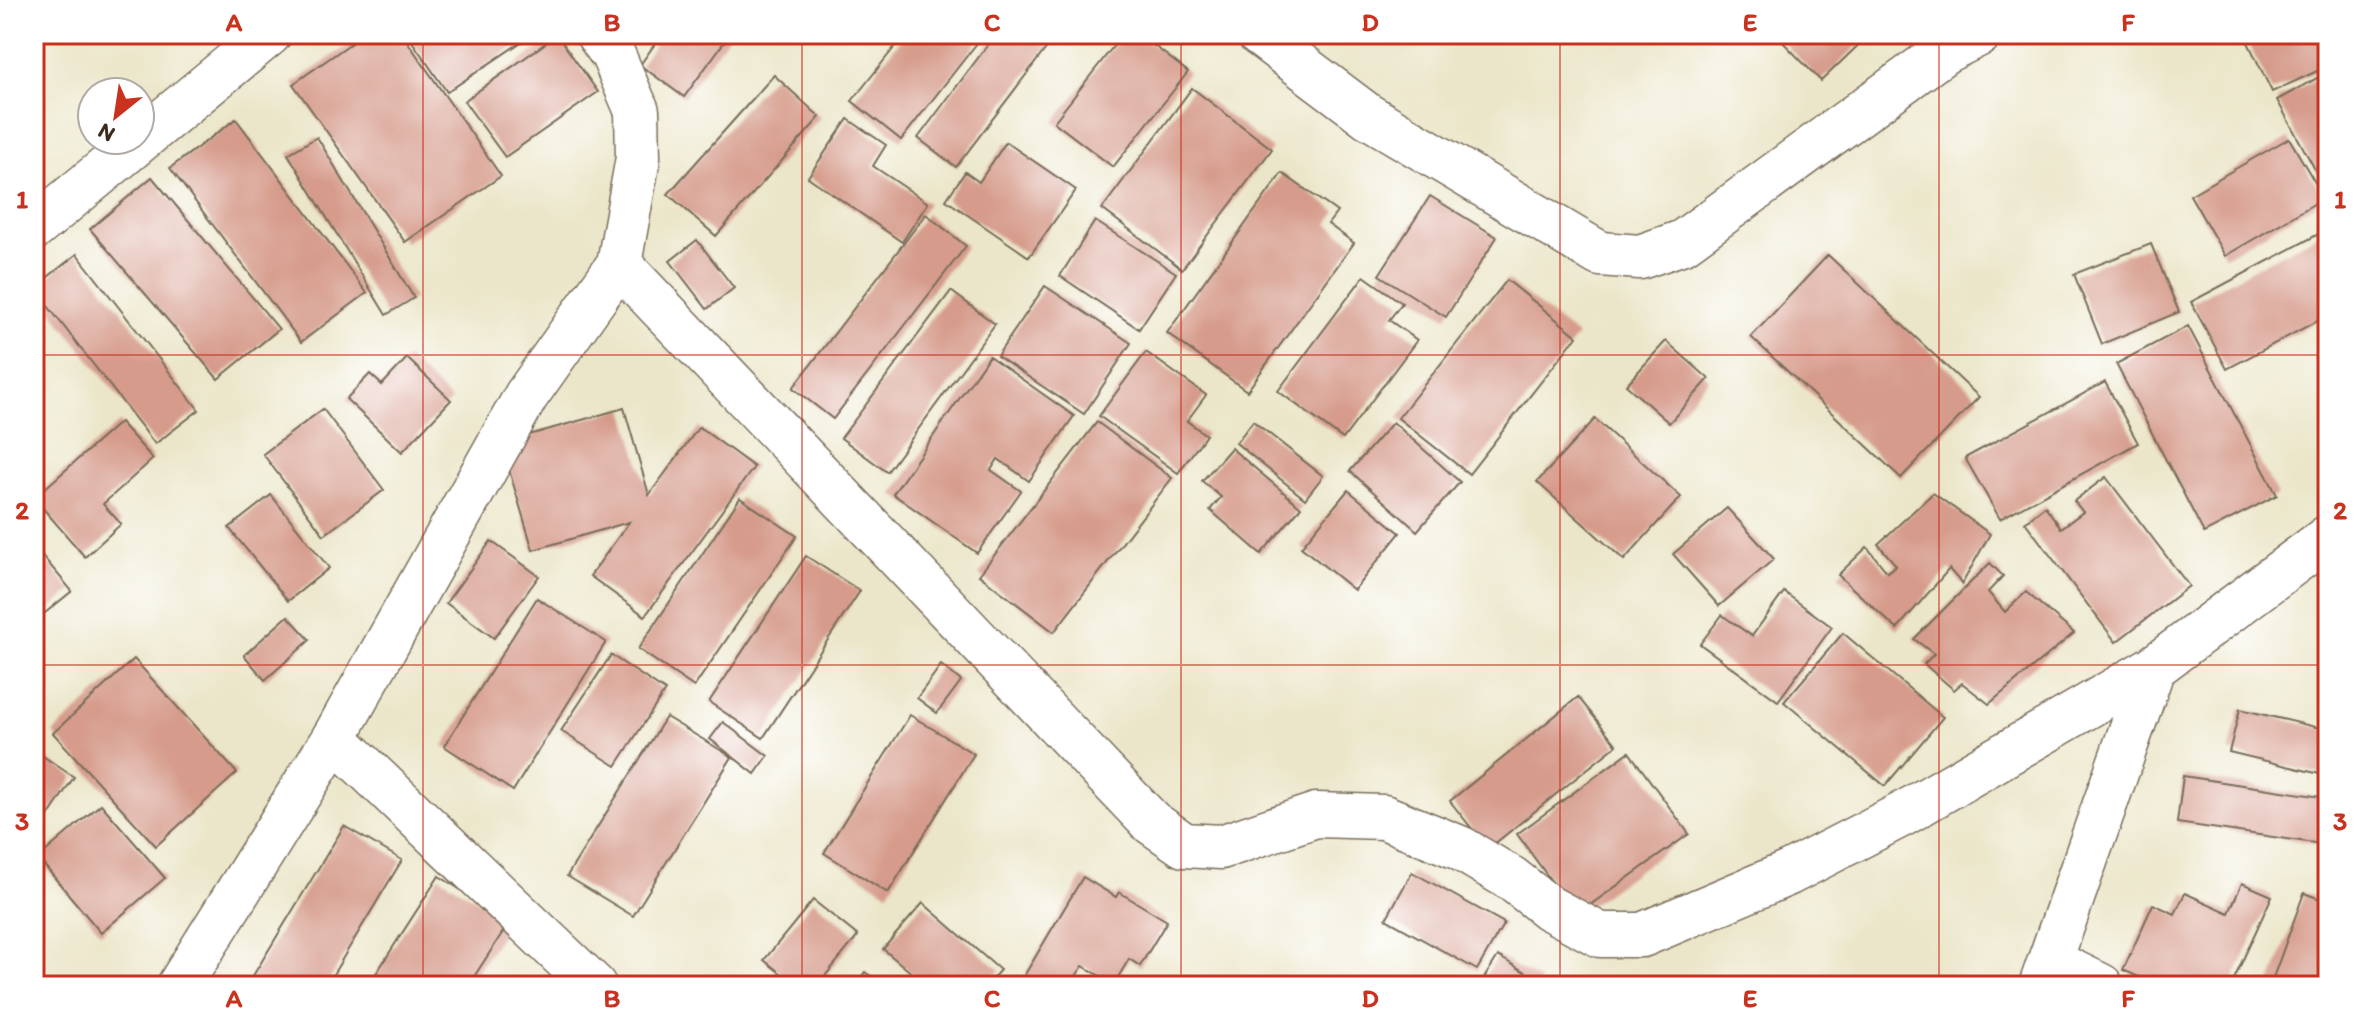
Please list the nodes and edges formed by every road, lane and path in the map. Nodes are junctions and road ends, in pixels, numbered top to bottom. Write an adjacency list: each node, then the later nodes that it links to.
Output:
1 (269, 34): 5 (street)
2 (598, 34): 6 (street)
3 (1259, 34): 4 (street)
4 (1979, 34)
5 (34, 228)
6 (619, 264): 8 (street); 9 (street)
7 (2328, 537): 8 (street)
8 (2153, 668): 10 (street)
9 (334, 738): 11 (street); 12 (street)
10 (2046, 974): 13 (street)
11 (179, 986)
12 (594, 986)
13 (2101, 986)

